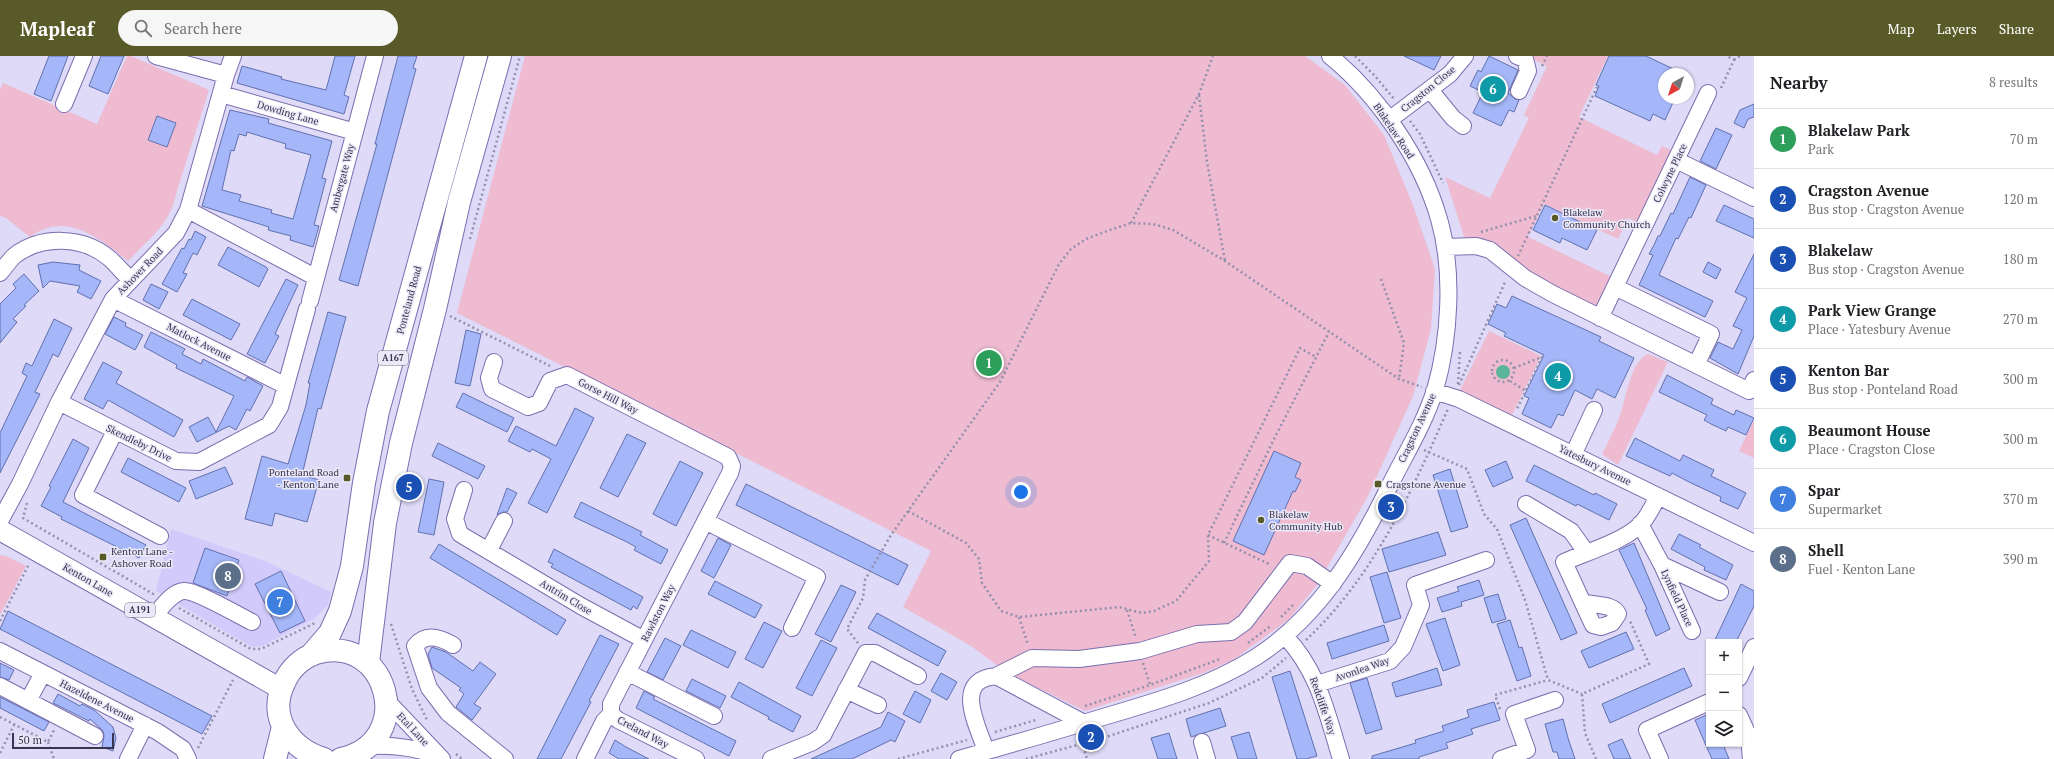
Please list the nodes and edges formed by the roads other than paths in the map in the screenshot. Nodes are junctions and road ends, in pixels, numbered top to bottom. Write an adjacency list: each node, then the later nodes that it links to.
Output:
1 (84, 56): 15 (street)
2 (156, 56): 10 (street)
3 (233, 56): 10 (street, Ashover Road)
4 (375, 56): 18 (street, Ambergate Way)
5 (476, 56): 65 (highway, Ponteland Road / A167)
6 (500, 56): 67 (highway, A167)
7 (1330, 56): 16 (street, Blakelaw Road)
8 (1465, 56): 11 (street, Cragston Close)
9 (1517, 56): 12 (street)
10 (226, 75): 14 (street, Ashover Road)
11 (1430, 90): 16 (street, Cragston Close); 17 (street)
12 (1519, 91)
13 (1708, 93): 19 (street, Colwyne Place)
14 (220, 94): 18 (street, Dowding Lane); 21 (street, Ashover Road)
15 (64, 104)
16 (1389, 120): 22 (street, Blakelaw Road)
17 (1463, 126)
18 (355, 132): 25 (street, Ambergate Way)
19 (1676, 160): 20 (street); 27 (street, Colwyne Place)
20 (1754, 198)
21 (188, 210): 25 (street); 26 (street, Ashover Road)
22 (1439, 218): 23 (street, Cragston Avenue)
23 (1445, 247): 29 (street); 34 (street, Cragston Avenue)
24 (0, 273): 26 (street)
25 (315, 277): 33 (street, Ambergate Way)
26 (131, 280): 28 (street, Ashover Road)
27 (1615, 287): 29 (street, Colwyne Place); 31 (street)
28 (113, 299): 33 (street, Matlock Avenue); 35 (street, Ashover Road)
29 (1600, 318): 31 (street)
30 (494, 362): 39 (street, Gorse Hill Way)
31 (1696, 365): 32 (street)
32 (1754, 380)
33 (286, 386): 37 (street, Skendleby Drive)
34 (1426, 388): 38 (street, Yatesbury Avenue); 54 (street, Cragston Avenue)
35 (59, 402): 37 (street, Skendleby Drive); 43 (street, Ashover Road)
36 (1594, 410): 38 (street)
37 (115, 431): 48 (street)
38 (1573, 455): 41 (street, Yatesbury Avenue)
39 (732, 466): 45 (street, Rawlston Way)
40 (464, 490): 50 (street, Antrim Close)
41 (1658, 496): 46 (street); 49 (street, Yatesbury Avenue)
42 (1526, 504): 51 (street)
43 (0, 520)
44 (504, 520): 50 (street)
45 (705, 521): 59 (street); 62 (street, Rawlston Way)
46 (1640, 524): 51 (street); 53 (street, Lynfield Place)
47 (0, 530): 57 (main road, Kenton Lane / A191)
48 (160, 536)
49 (1754, 543)
50 (489, 550): 62 (street, Antrim Close)
51 (1586, 552): 56 (street)
52 (1486, 560): 73 (street, Avonlea Way)
53 (1662, 565): 55 (street, Lynfield Place); 60 (street, Lynfield Place)
54 (1333, 584): 61 (street, Cragston Avenue); 72 (street)
55 (1720, 592)
56 (1583, 602): 56 (street)
57 (154, 617): 58 (street); 75 (main road, Kenton Lane / A191)
58 (252, 622)
59 (792, 628)
60 (1692, 632)
61 (1285, 636): 73 (street, Redcliffe Way); 84 (street, Cragston Avenue)
62 (644, 640): 68 (street, Rawlston Way)
63 (453, 645): 92 (street)
64 (0, 651): 69 (street, Hazeldene Avenue)
65 (311, 655): 67 (highway, A167); 75 (highway, A167)
66 (1752, 655): 70 (street)
67 (368, 663): 79 (highway, A167)
68 (627, 672): 82 (street, Rawlston Way); 83 (street)
69 (43, 673): 78 (street); 86 (street, Hazeldene Avenue)
70 (1741, 675)
71 (918, 676): 76 (street)
72 (996, 676): 84 (street); 91 (street)
73 (1317, 684): 104 (street, Redcliffe Way)
74 (0, 686): 78 (street)
75 (281, 689): 87 (highway, A167)
76 (846, 690): 81 (street); 101 (street)
77 (1555, 700): 105 (street)
78 (28, 701): 88 (street)
79 (387, 701): 90 (highway, A167); 94 (street, Etal Lane)
80 (1706, 703): 106 (street)
81 (878, 705)
82 (612, 714): 99 (street, Rawlston Way); 100 (street, Creland Way)
83 (714, 716)
84 (1084, 722): 91 (street, Cragston Avenue)
85 (1742, 722): 107 (street)
86 (144, 725): 93 (street, Hazeldene Avenue); 95 (street)
87 (283, 727): 96 (highway, A167); 97 (highway, A167)
88 (95, 736)
89 (1202, 742): 103 (street)
90 (369, 746): 94 (street, Etal Lane); 98 (highway, A167)
91 (986, 751): 102 (street, Cragston Avenue)
92 (509, 755)
93 (192, 756)
94 (441, 758)
95 (128, 759)
96 (276, 759)
97 (324, 759)
98 (341, 759)
99 (585, 759)
100 (696, 759)
101 (771, 759)
102 (958, 759)
103 (1207, 759)
104 (1342, 759)
105 (1501, 759)
106 (1660, 759)
107 (1751, 759)

